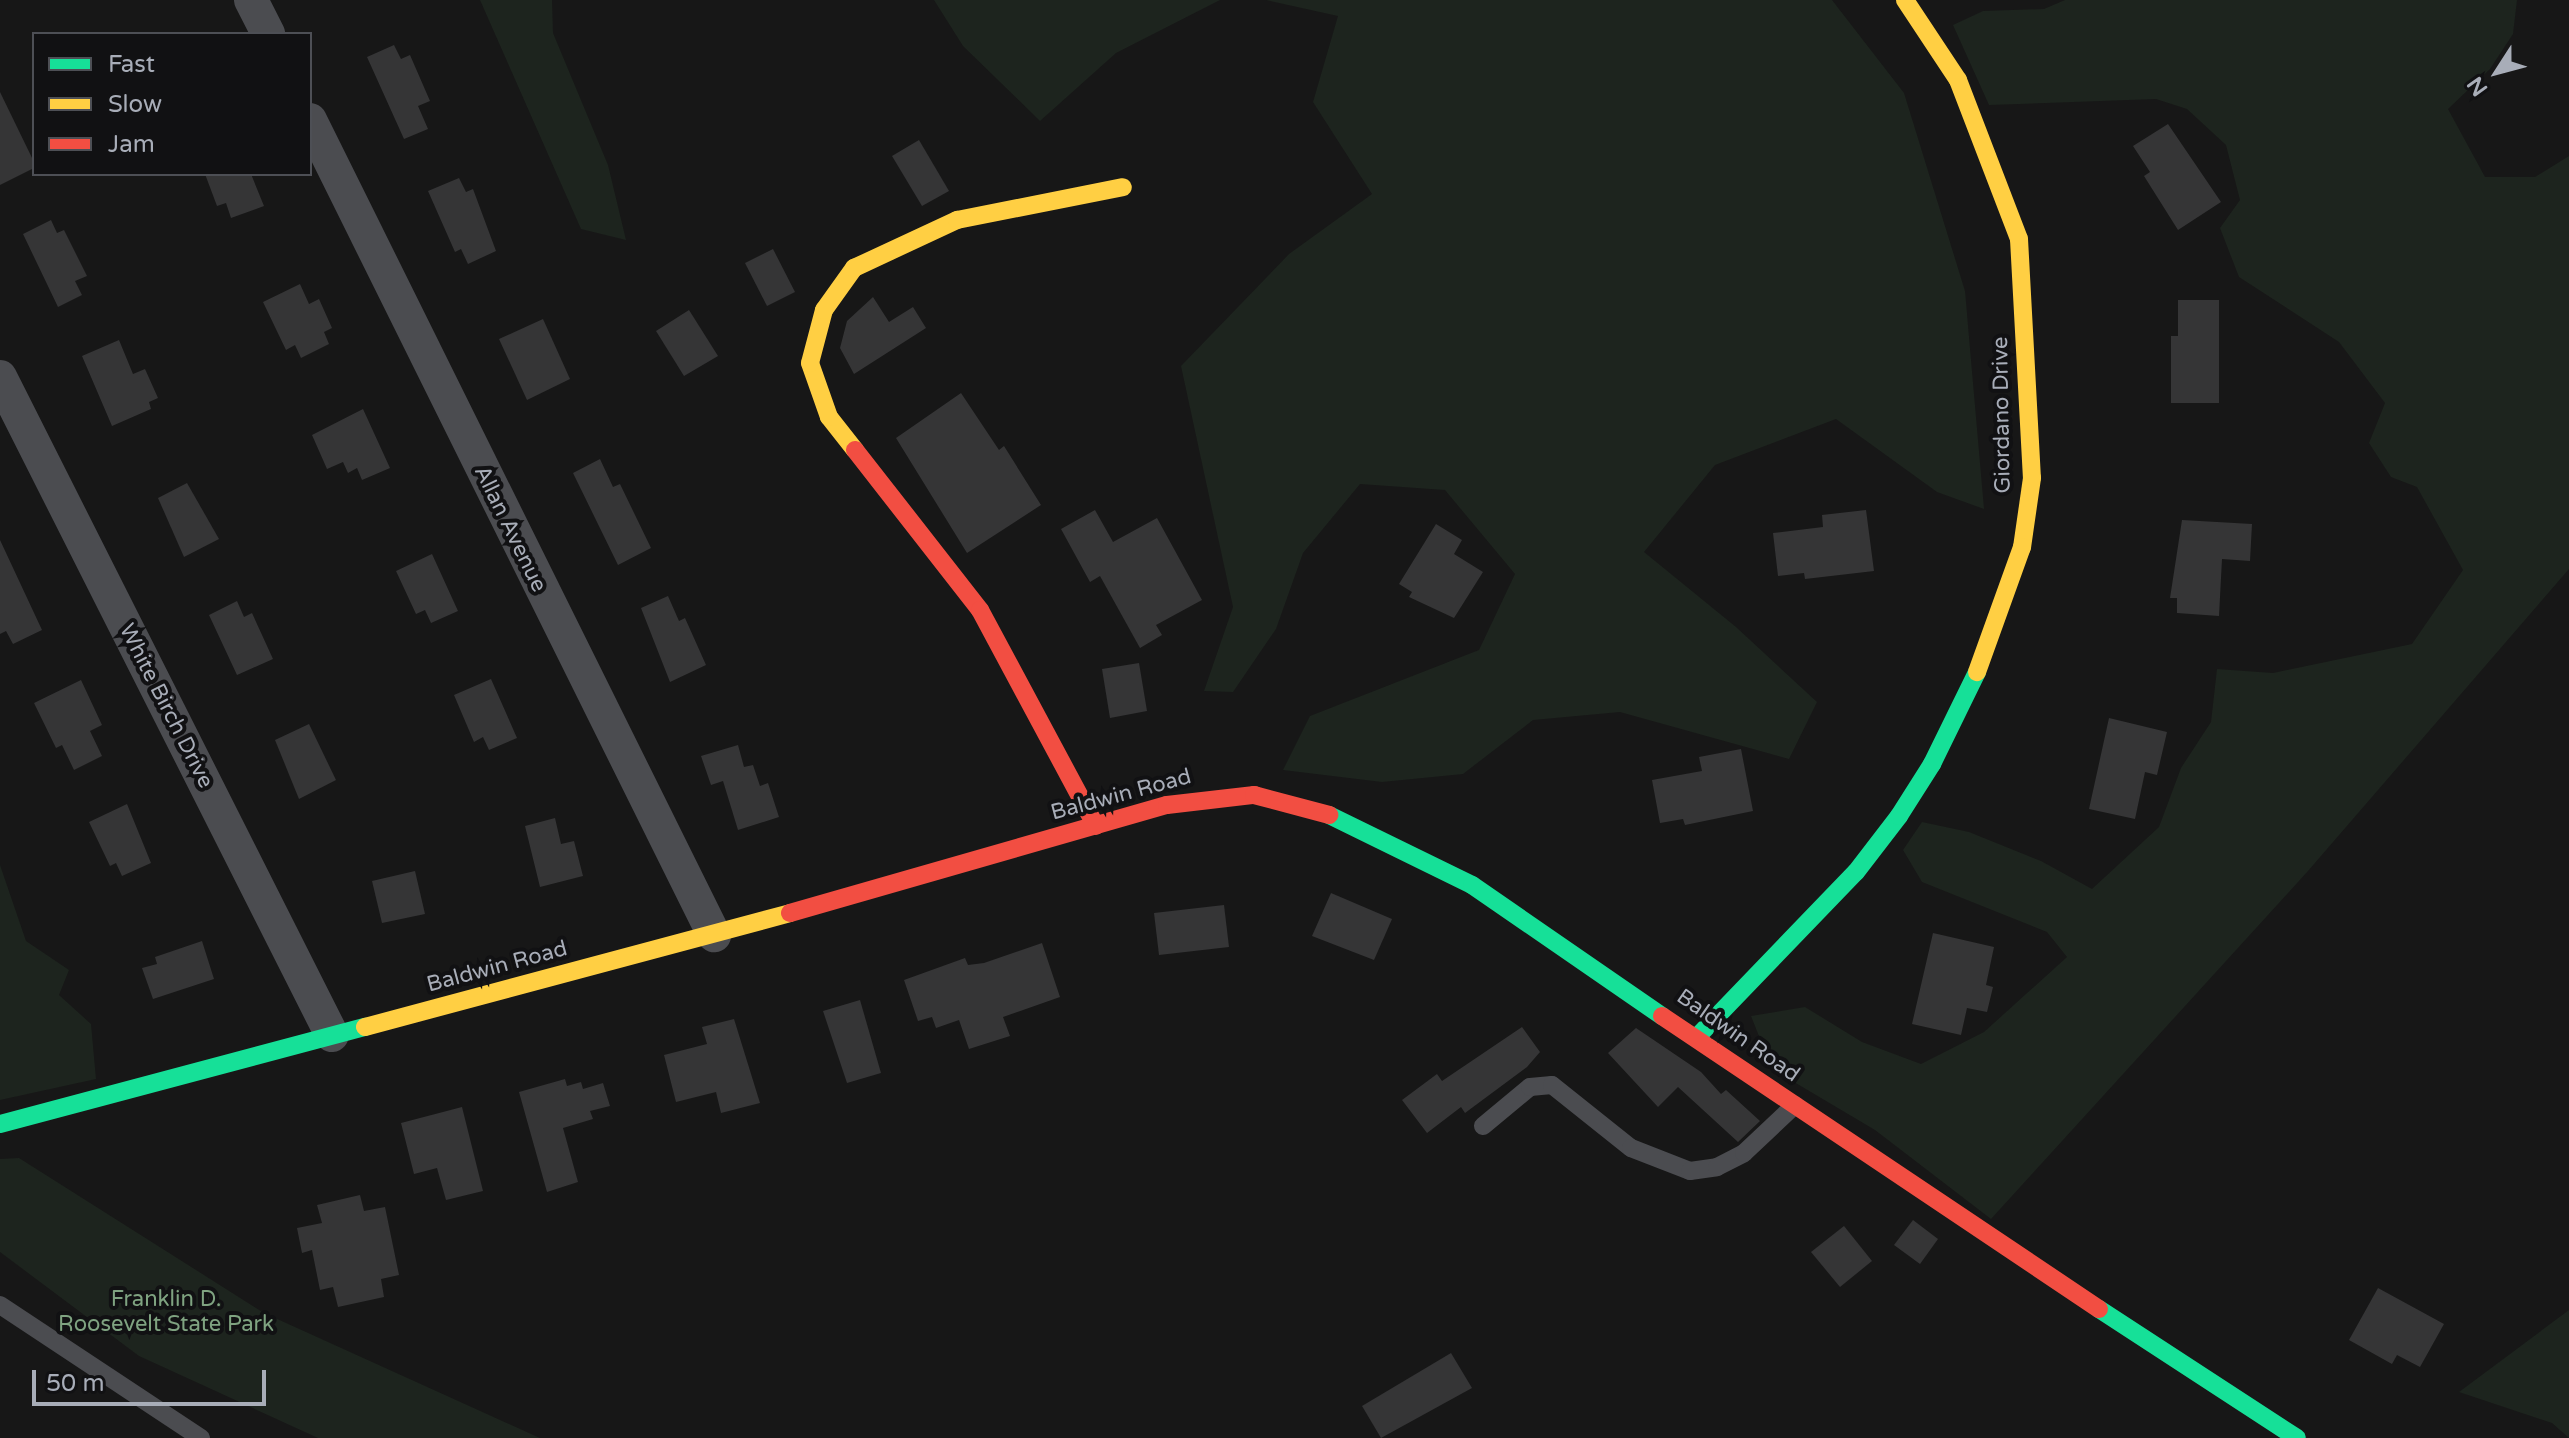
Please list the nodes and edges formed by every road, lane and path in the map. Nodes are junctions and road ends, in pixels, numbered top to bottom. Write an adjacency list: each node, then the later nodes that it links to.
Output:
1 (251, 0): 3 (street)
2 (1905, 0): 10 (street, Giordano Drive)
3 (267, 32)
4 (312, 124): 8 (street, Allan Avenue)
5 (1123, 187): 7 (street)
6 (0, 377): 9 (street, White Birch Drive)
7 (1096, 826): 8 (street, Baldwin Road); 10 (street, Baldwin Road)
8 (714, 935): 9 (street, Baldwin Road)
9 (332, 1035): 12 (street, Baldwin Road)
10 (1697, 1037): 11 (street, Baldwin Road)
11 (1795, 1105): 13 (lane); 16 (street, Baldwin Road)
12 (0, 1124)
13 (1483, 1126)
14 (0, 1305): 15 (lane)
15 (201, 1438)
16 (2297, 1438)

